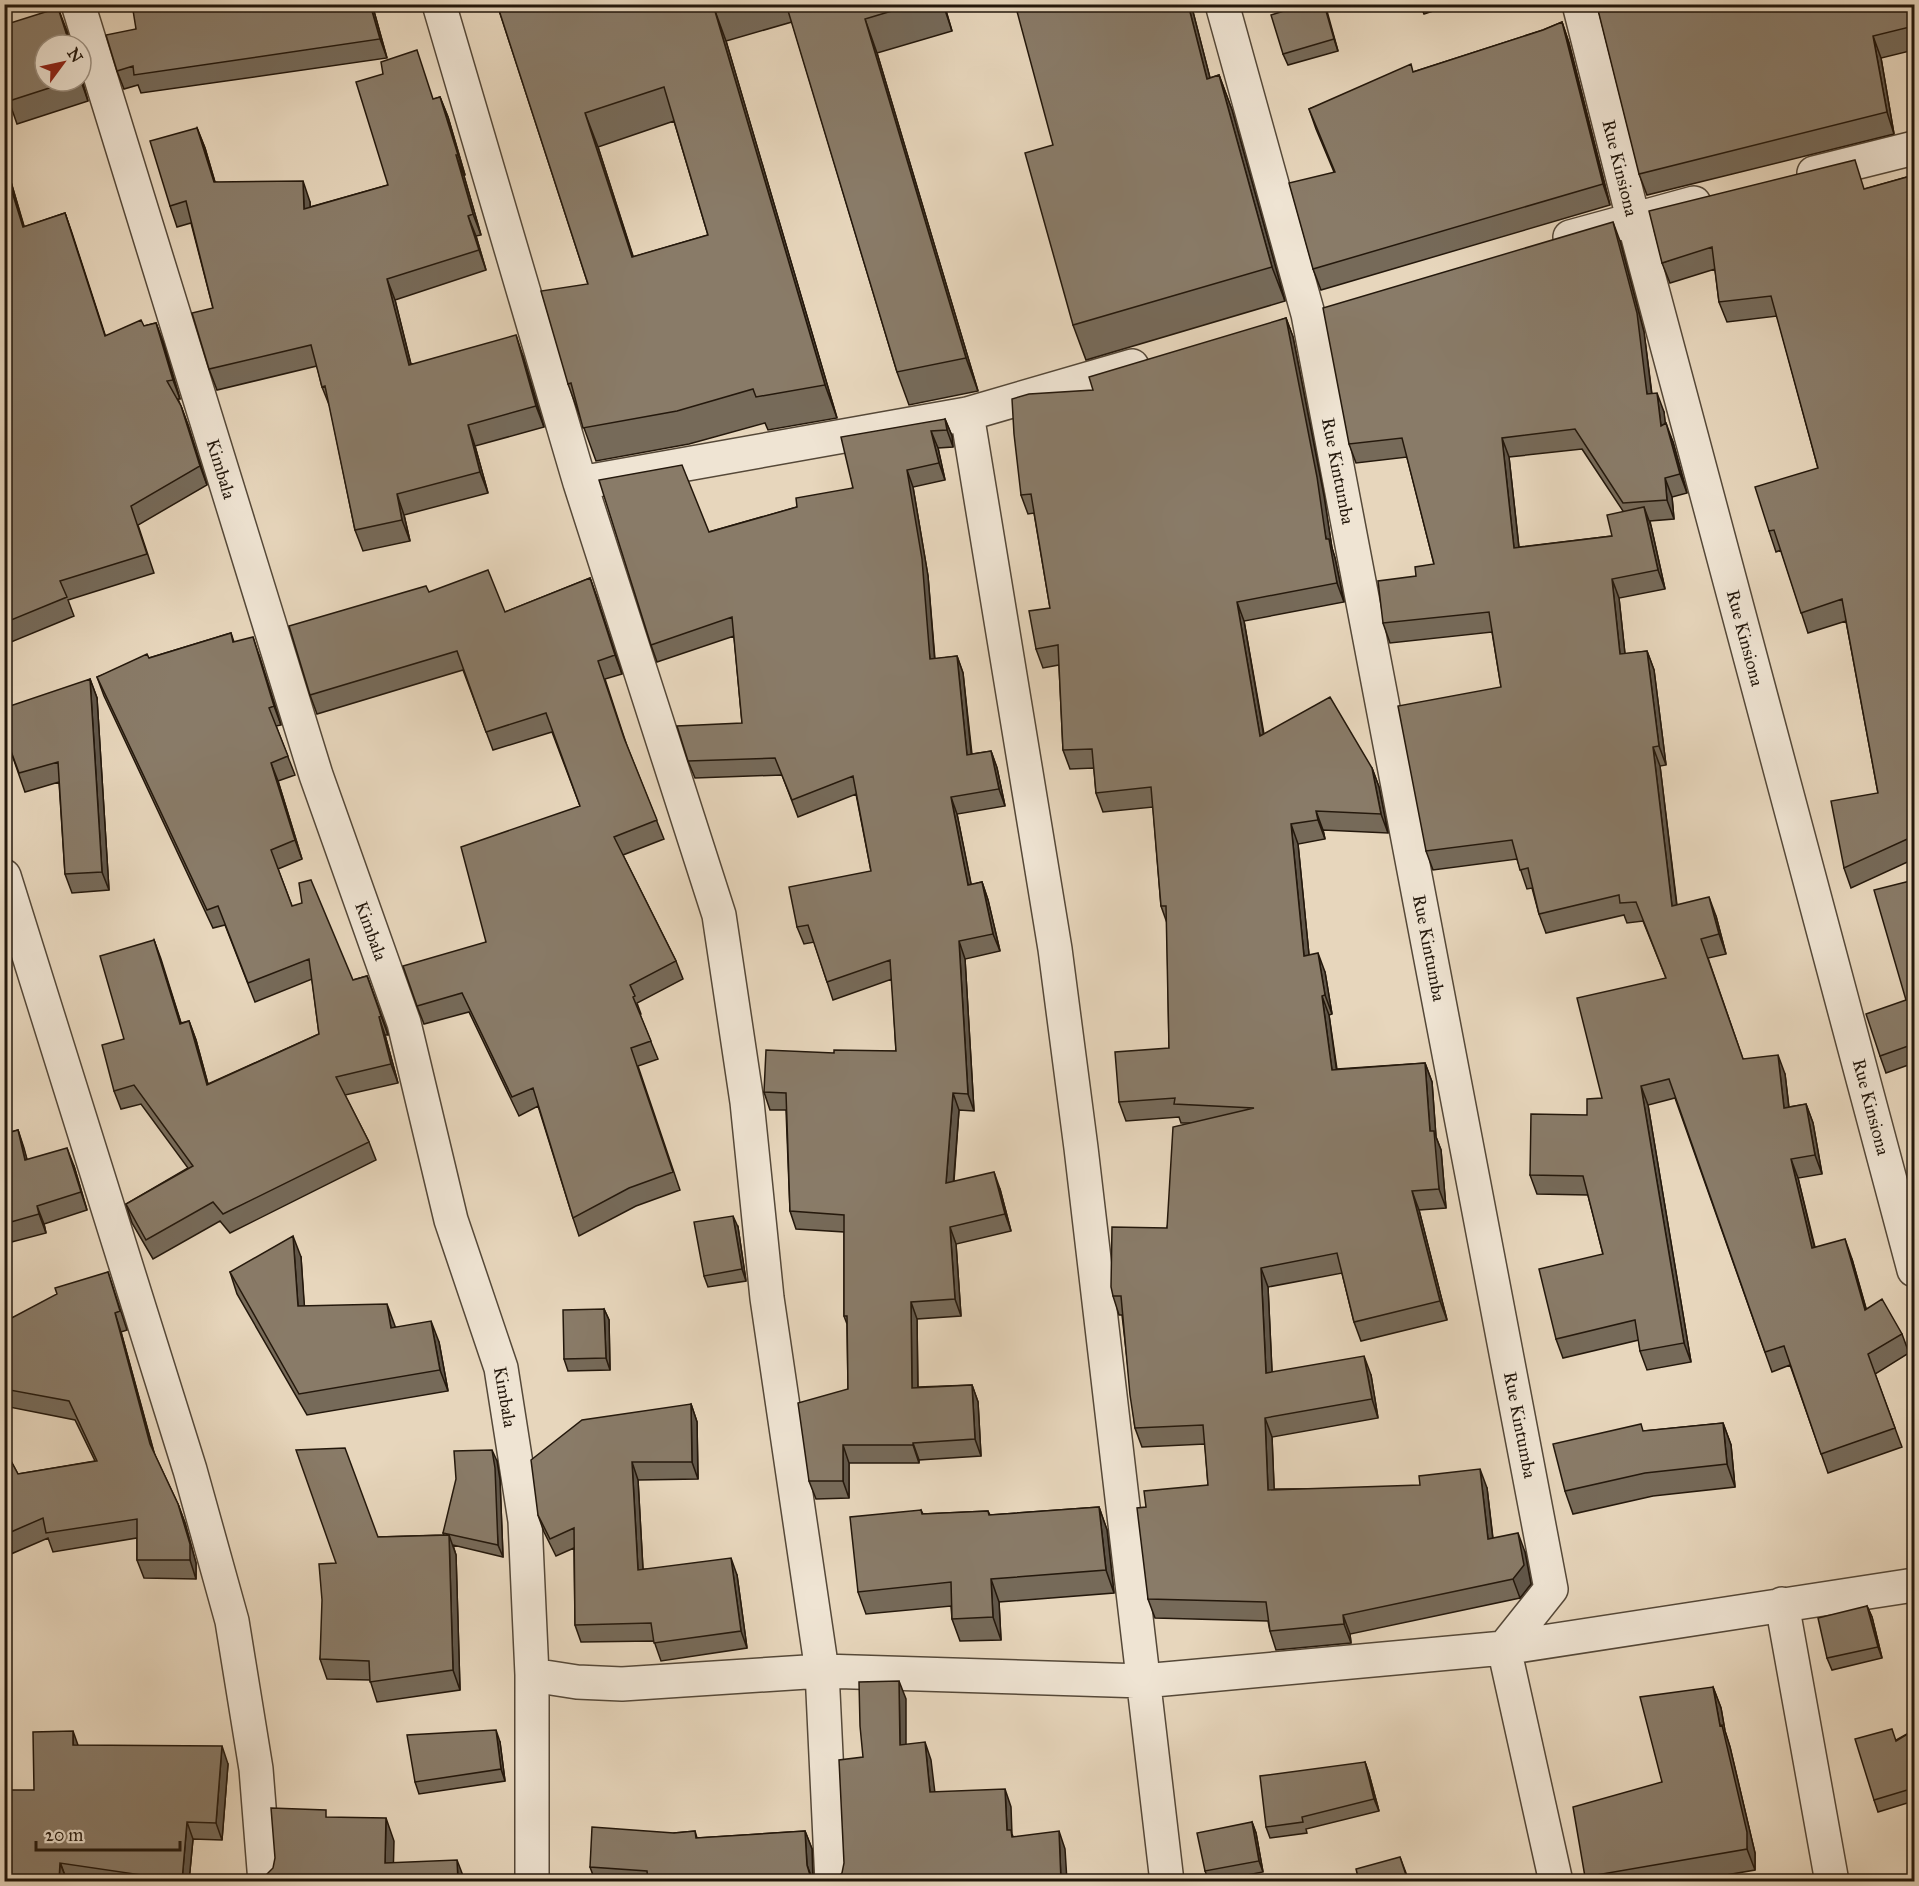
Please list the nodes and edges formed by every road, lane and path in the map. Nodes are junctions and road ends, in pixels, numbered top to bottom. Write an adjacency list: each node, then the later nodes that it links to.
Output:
1 (78, 4): 21 (street, Kimbala)
2 (439, 4): 14 (street)
3 (1222, 4): 11 (street, Rue Kintumba)
4 (1579, 4): 8 (street, Rue Kinsiona)
5 (1914, 148): 6 (street)
6 (1791, 179)
7 (1723, 196): 8 (street)
8 (1633, 218): 9 (street); 16 (street, Rue Kinsiona)
9 (1543, 244)
10 (1341, 304): 11 (street)
11 (1297, 317): 19 (street, Rue Kintumba)
12 (1160, 357): 13 (street)
13 (967, 414): 14 (street); 22 (street)
14 (580, 483): 20 (street)
15 (4, 876): 23 (street)
16 (1914, 1270)
17 (1914, 1585): 18 (street)
18 (1782, 1604): 19 (street); 28 (street)
19 (1504, 1648): 22 (street); 27 (street)
20 (822, 1671): 21 (street); 22 (street); 25 (street)
21 (531, 1675): 24 (street, Kimbala)
22 (1143, 1681): 26 (street)
23 (265, 1881)
24 (532, 1881)
25 (832, 1881)
26 (1167, 1881)
27 (1556, 1881)
28 (1832, 1881)

